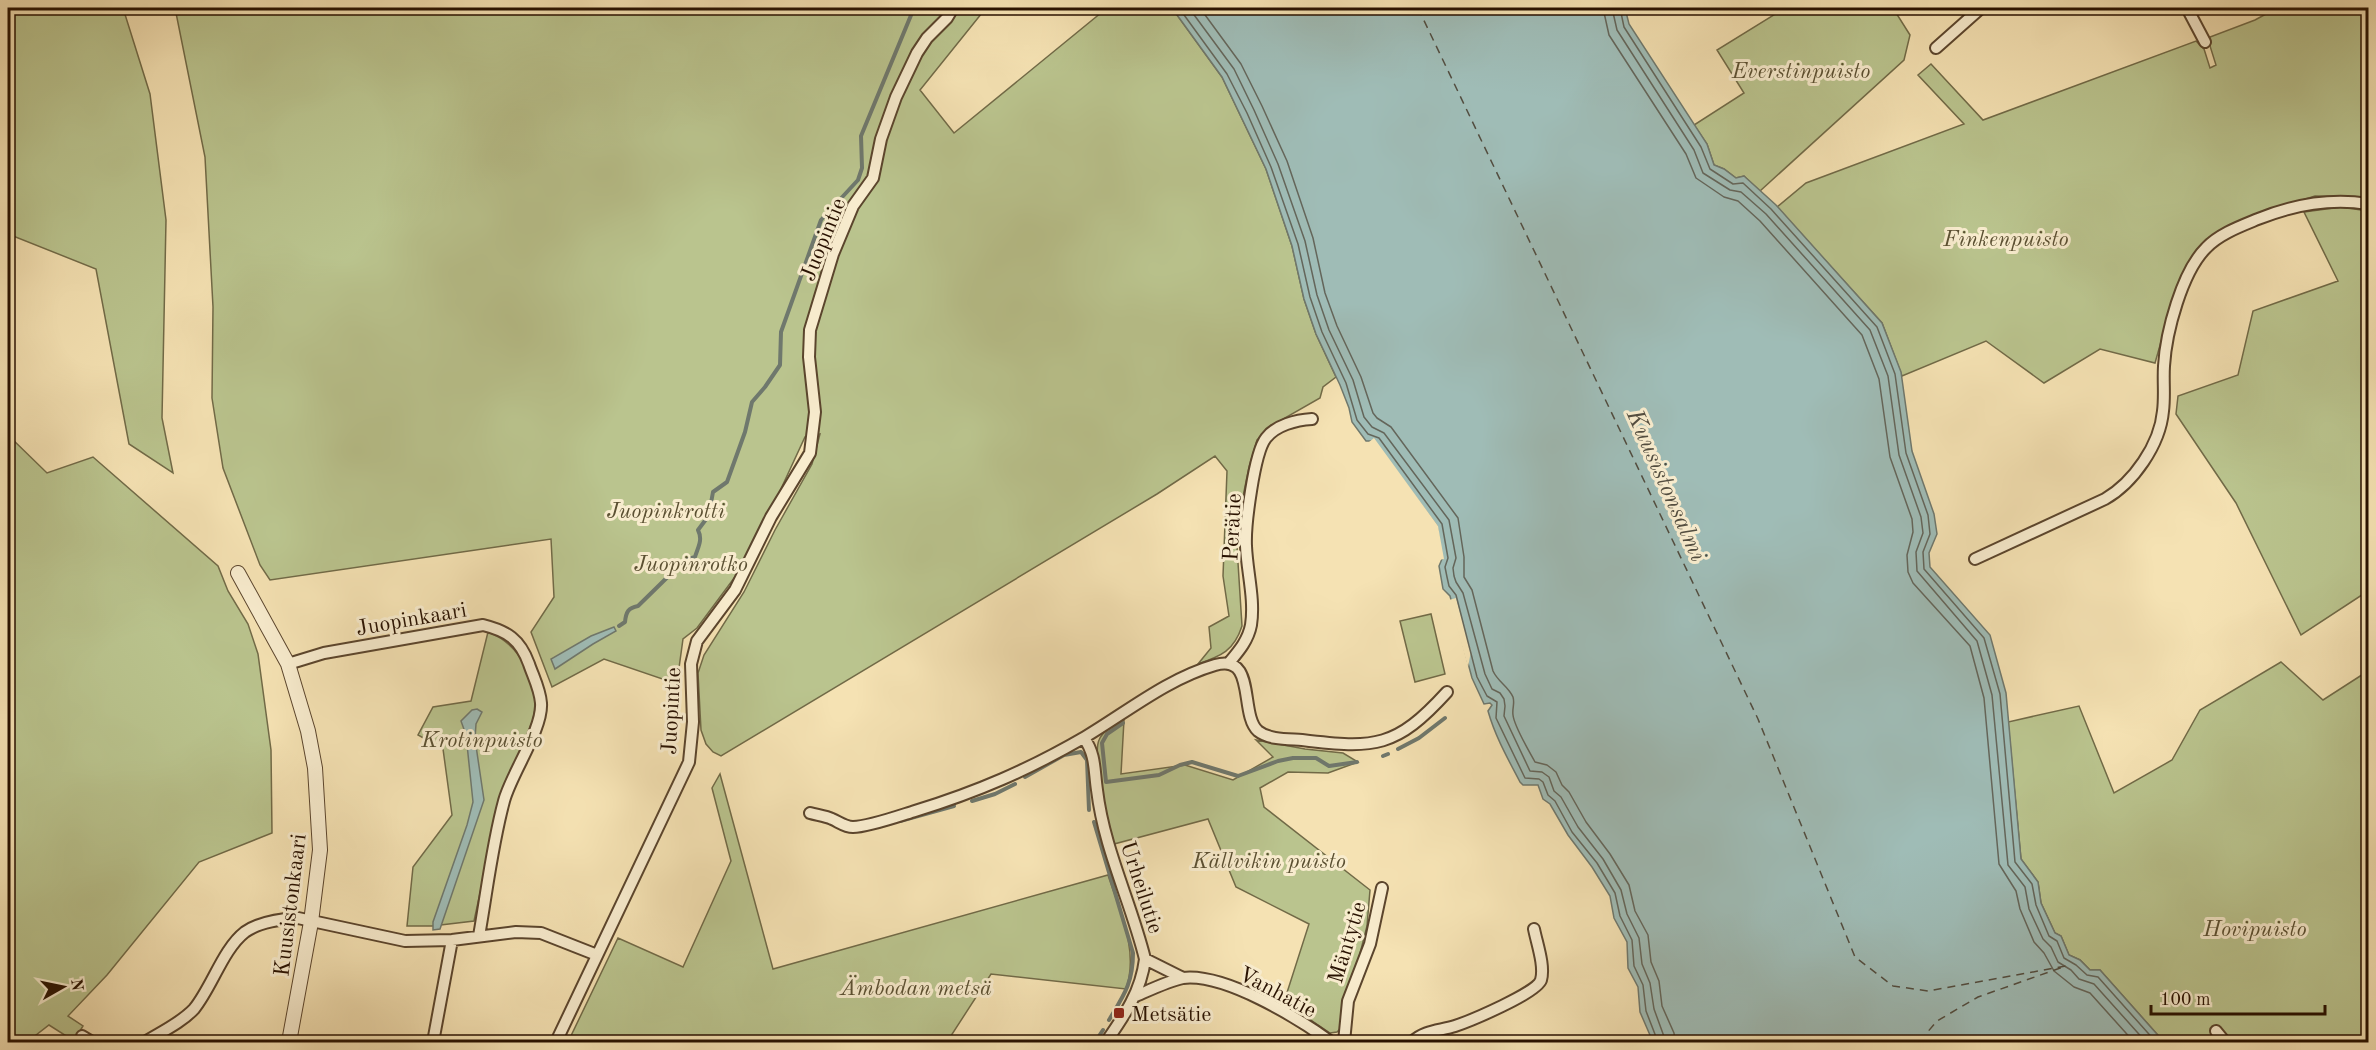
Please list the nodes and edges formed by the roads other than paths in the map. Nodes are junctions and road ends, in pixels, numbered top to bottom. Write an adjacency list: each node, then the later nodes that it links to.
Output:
1 (953, 8): 20 (street, Juopintie)
2 (1982, 8): 5 (street)
3 (2187, 8): 4 (street)
4 (2205, 42)
5 (1935, 48)
6 (2368, 204): 8 (street)
7 (1312, 419): 11 (street, Perätie)
8 (1975, 559)
9 (238, 573): 10 (street, Kuusistonkaari)
10 (288, 664): 16 (street, Kuusistonkaari); 18 (street, Juopinkaari)
11 (1228, 664): 12 (street); 13 (street)
12 (1447, 692)
13 (1084, 738): 14 (street); 21 (street, Urheilutie)
14 (810, 813)
15 (1382, 888): 31 (street, Mäntytie)
16 (311, 922): 19 (street); 25 (street); 26 (street, Kuusistonkaari)
17 (1534, 929): 32 (street)
18 (479, 936): 19 (street); 20 (street)
19 (452, 940): 27 (street)
20 (597, 955): 28 (street, Juopintie)
21 (1145, 959): 22 (street); 23 (street, Urheilutie)
22 (1183, 978): 23 (street, Vanhatie); 30 (street, Vanhatie)
23 (1136, 996): 29 (street, Urheilutie)
24 (2216, 1031): 33 (street)
25 (145, 1042)
26 (289, 1042)
27 (433, 1042)
28 (556, 1042)
29 (1106, 1042)
30 (1331, 1042)
31 (1344, 1042)
32 (1412, 1042)
33 (2225, 1042)

